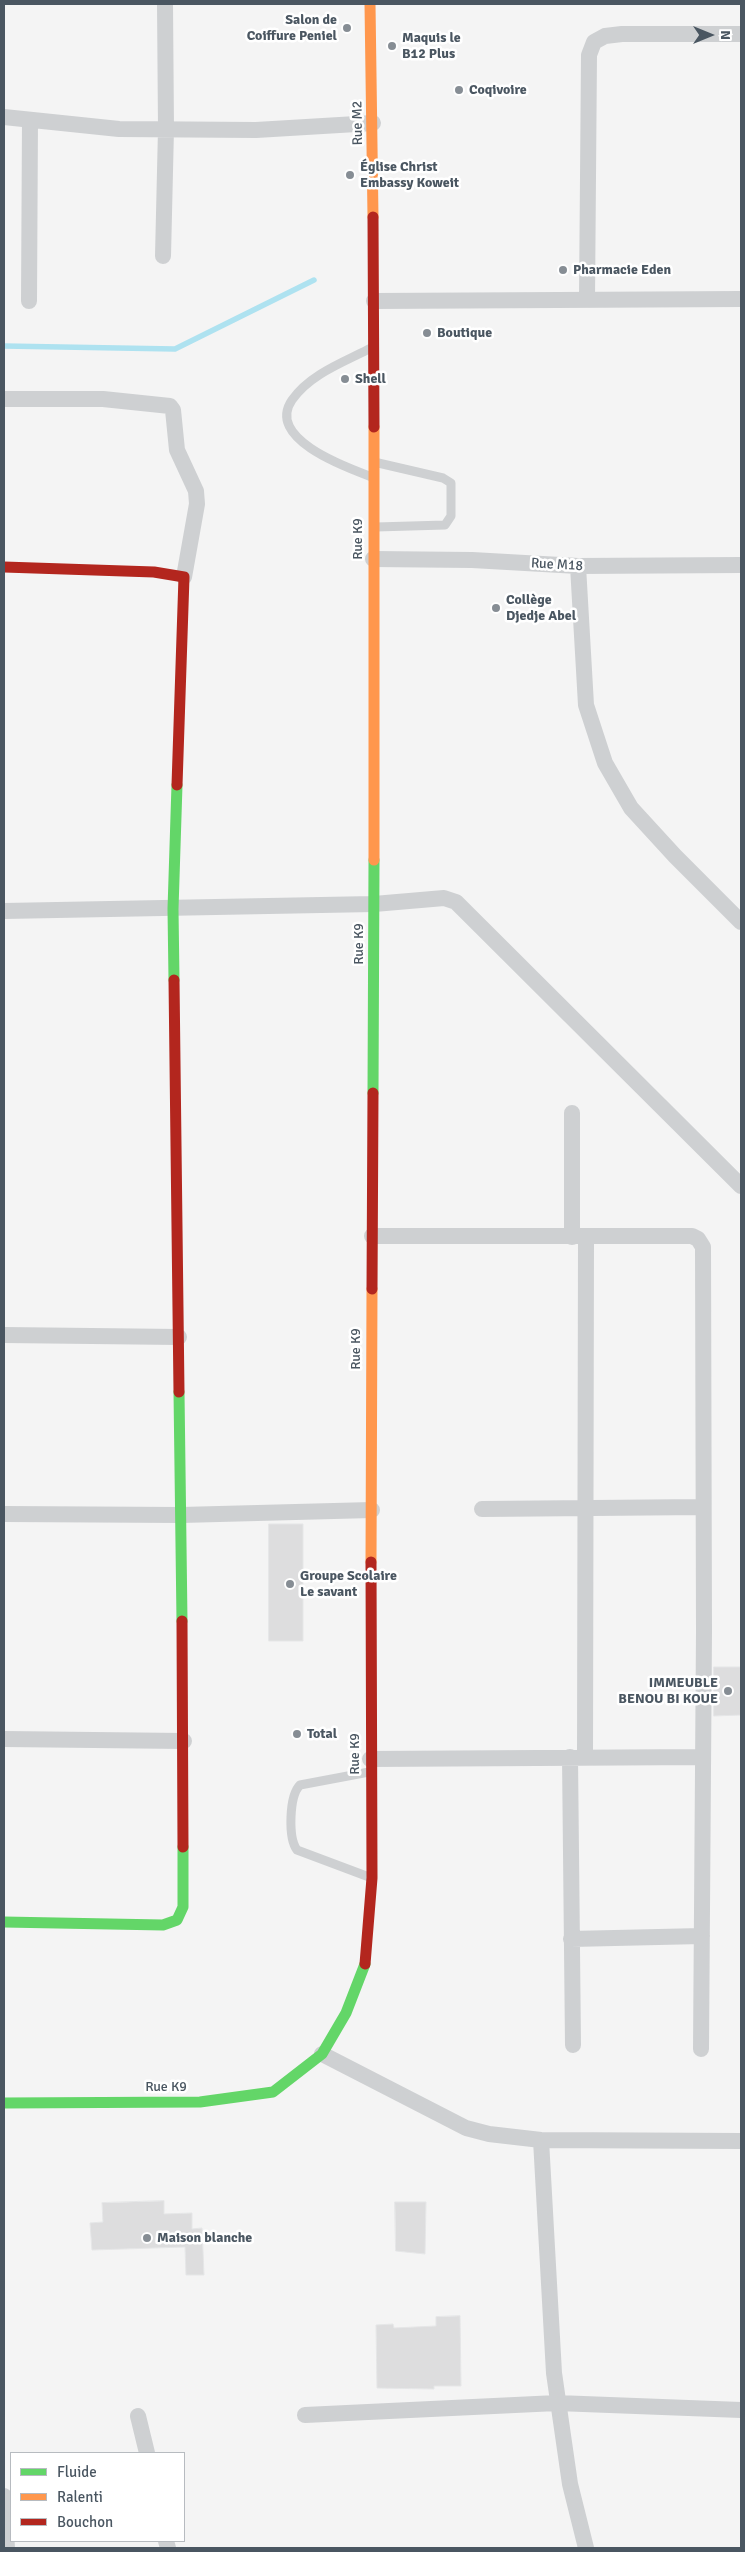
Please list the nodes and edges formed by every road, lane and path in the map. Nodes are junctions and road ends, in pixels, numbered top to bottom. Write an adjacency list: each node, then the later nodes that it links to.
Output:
1 (165, 4): 7 (street)
2 (370, 4): 6 (street, Rue M2)
3 (741, 34): 9 (street)
4 (4, 117): 5 (street)
5 (30, 120): 7 (street); 11 (street)
6 (373, 123): 7 (street); 12 (street, Rue M2)
7 (166, 129): 8 (street)
8 (163, 256)
9 (587, 299): 10 (street); 12 (street)
10 (741, 299)
11 (29, 301)
12 (374, 301): 13 (street, Rue K9)
13 (374, 347): 15 (street, Rue K9); 16 (lane)
14 (4, 399): 22 (street)
15 (374, 462): 16 (street, Rue K9); 17 (lane)
16 (374, 478): 17 (street, Rue K9)
17 (373, 527): 18 (street, Rue K9)
18 (374, 559): 20 (street, Rue M18); 23 (street, Rue K9)
19 (741, 565): 20 (street, Rue M18)
20 (578, 566): 26 (street)
21 (4, 567): 22 (street)
22 (184, 578): 24 (street)
23 (374, 904): 24 (street); 28 (street); 29 (street, Rue K9)
24 (173, 909): 25 (street); 32 (street)
25 (4, 911)
26 (741, 922)
27 (572, 1113): 30 (street)
28 (741, 1186)
29 (372, 1236): 30 (street); 36 (street, Rue K9)
30 (579, 1238): 33 (street); 35 (street)
31 (4, 1335): 32 (street)
32 (179, 1337): 38 (street)
33 (703, 1507): 35 (street); 42 (street)
34 (482, 1509): 35 (street)
35 (585, 1509): 41 (street)
36 (372, 1510): 38 (street); 43 (street, Rue K9)
37 (4, 1514): 38 (street)
38 (181, 1515): 40 (street)
39 (4, 1739): 40 (street)
40 (184, 1741): 45 (street)
41 (577, 1757): 42 (street); 43 (street); 47 (street)
42 (703, 1757): 46 (street)
43 (370, 1766): 44 (street, Rue K9); 44 (lane)
44 (372, 1878): 50 (street, Rue K9)
45 (4, 1922)
46 (702, 1936): 47 (street); 49 (street)
47 (571, 1939): 48 (street)
48 (573, 2045)
49 (701, 2049)
50 (322, 2054): 51 (street, Rue K9); 52 (street)
51 (4, 2103)
52 (541, 2140): 53 (street); 54 (street)
53 (741, 2141)
54 (557, 2403): 55 (street); 56 (street); 61 (street)
55 (741, 2410)
56 (305, 2415)
57 (138, 2416): 58 (street)
58 (147, 2452)
59 (4, 2496): 60 (street)
60 (7, 2548)
61 (586, 2548)

